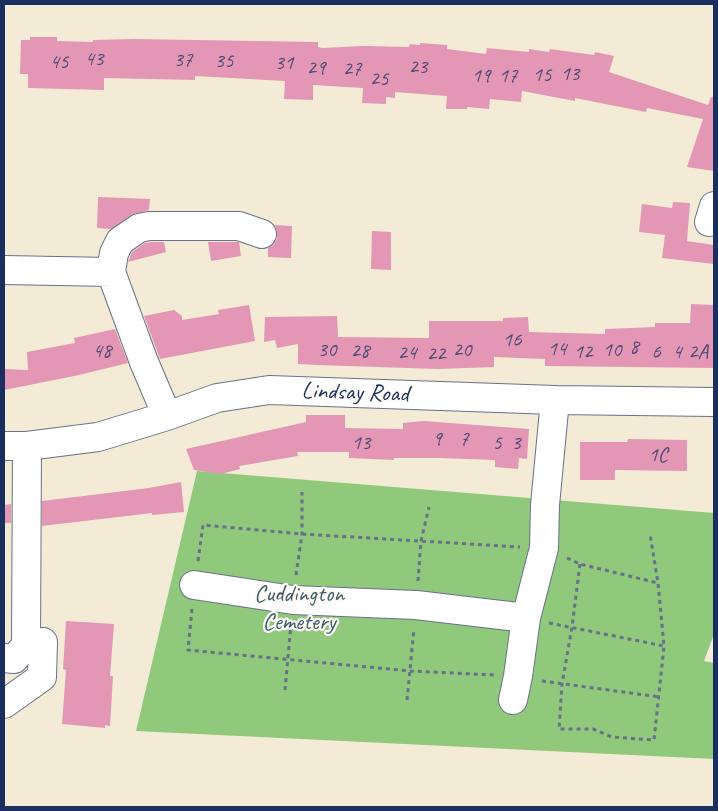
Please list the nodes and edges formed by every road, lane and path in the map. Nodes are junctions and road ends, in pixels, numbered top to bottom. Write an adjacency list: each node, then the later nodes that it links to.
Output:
1 (262, 234): 3 (street)
2 (4, 270): 3 (street)
3 (111, 272): 6 (street)
4 (555, 400): 5 (street, Lindsay Road); 6 (street, Lindsay Road); 9 (street)
5 (714, 402)
6 (166, 416): 7 (street, Lindsay Road)
7 (16, 446): 17 (street)
8 (650, 534): 11 (path)
9 (544, 548): 10 (path); 12 (path); 13 (street)
10 (580, 564): 11 (path); 14 (path)
11 (658, 583): 16 (path)
12 (194, 585): 13 (street); 19 (path)
13 (526, 618): 14 (path); 19 (street)
14 (572, 627): 16 (path); 18 (path)
15 (43, 642): 21 (street)
16 (664, 646): 20 (path)
17 (4, 658)
18 (562, 684): 19 (path); 20 (path); 20 (path)
19 (516, 688)
20 (660, 697)
21 (4, 704)

